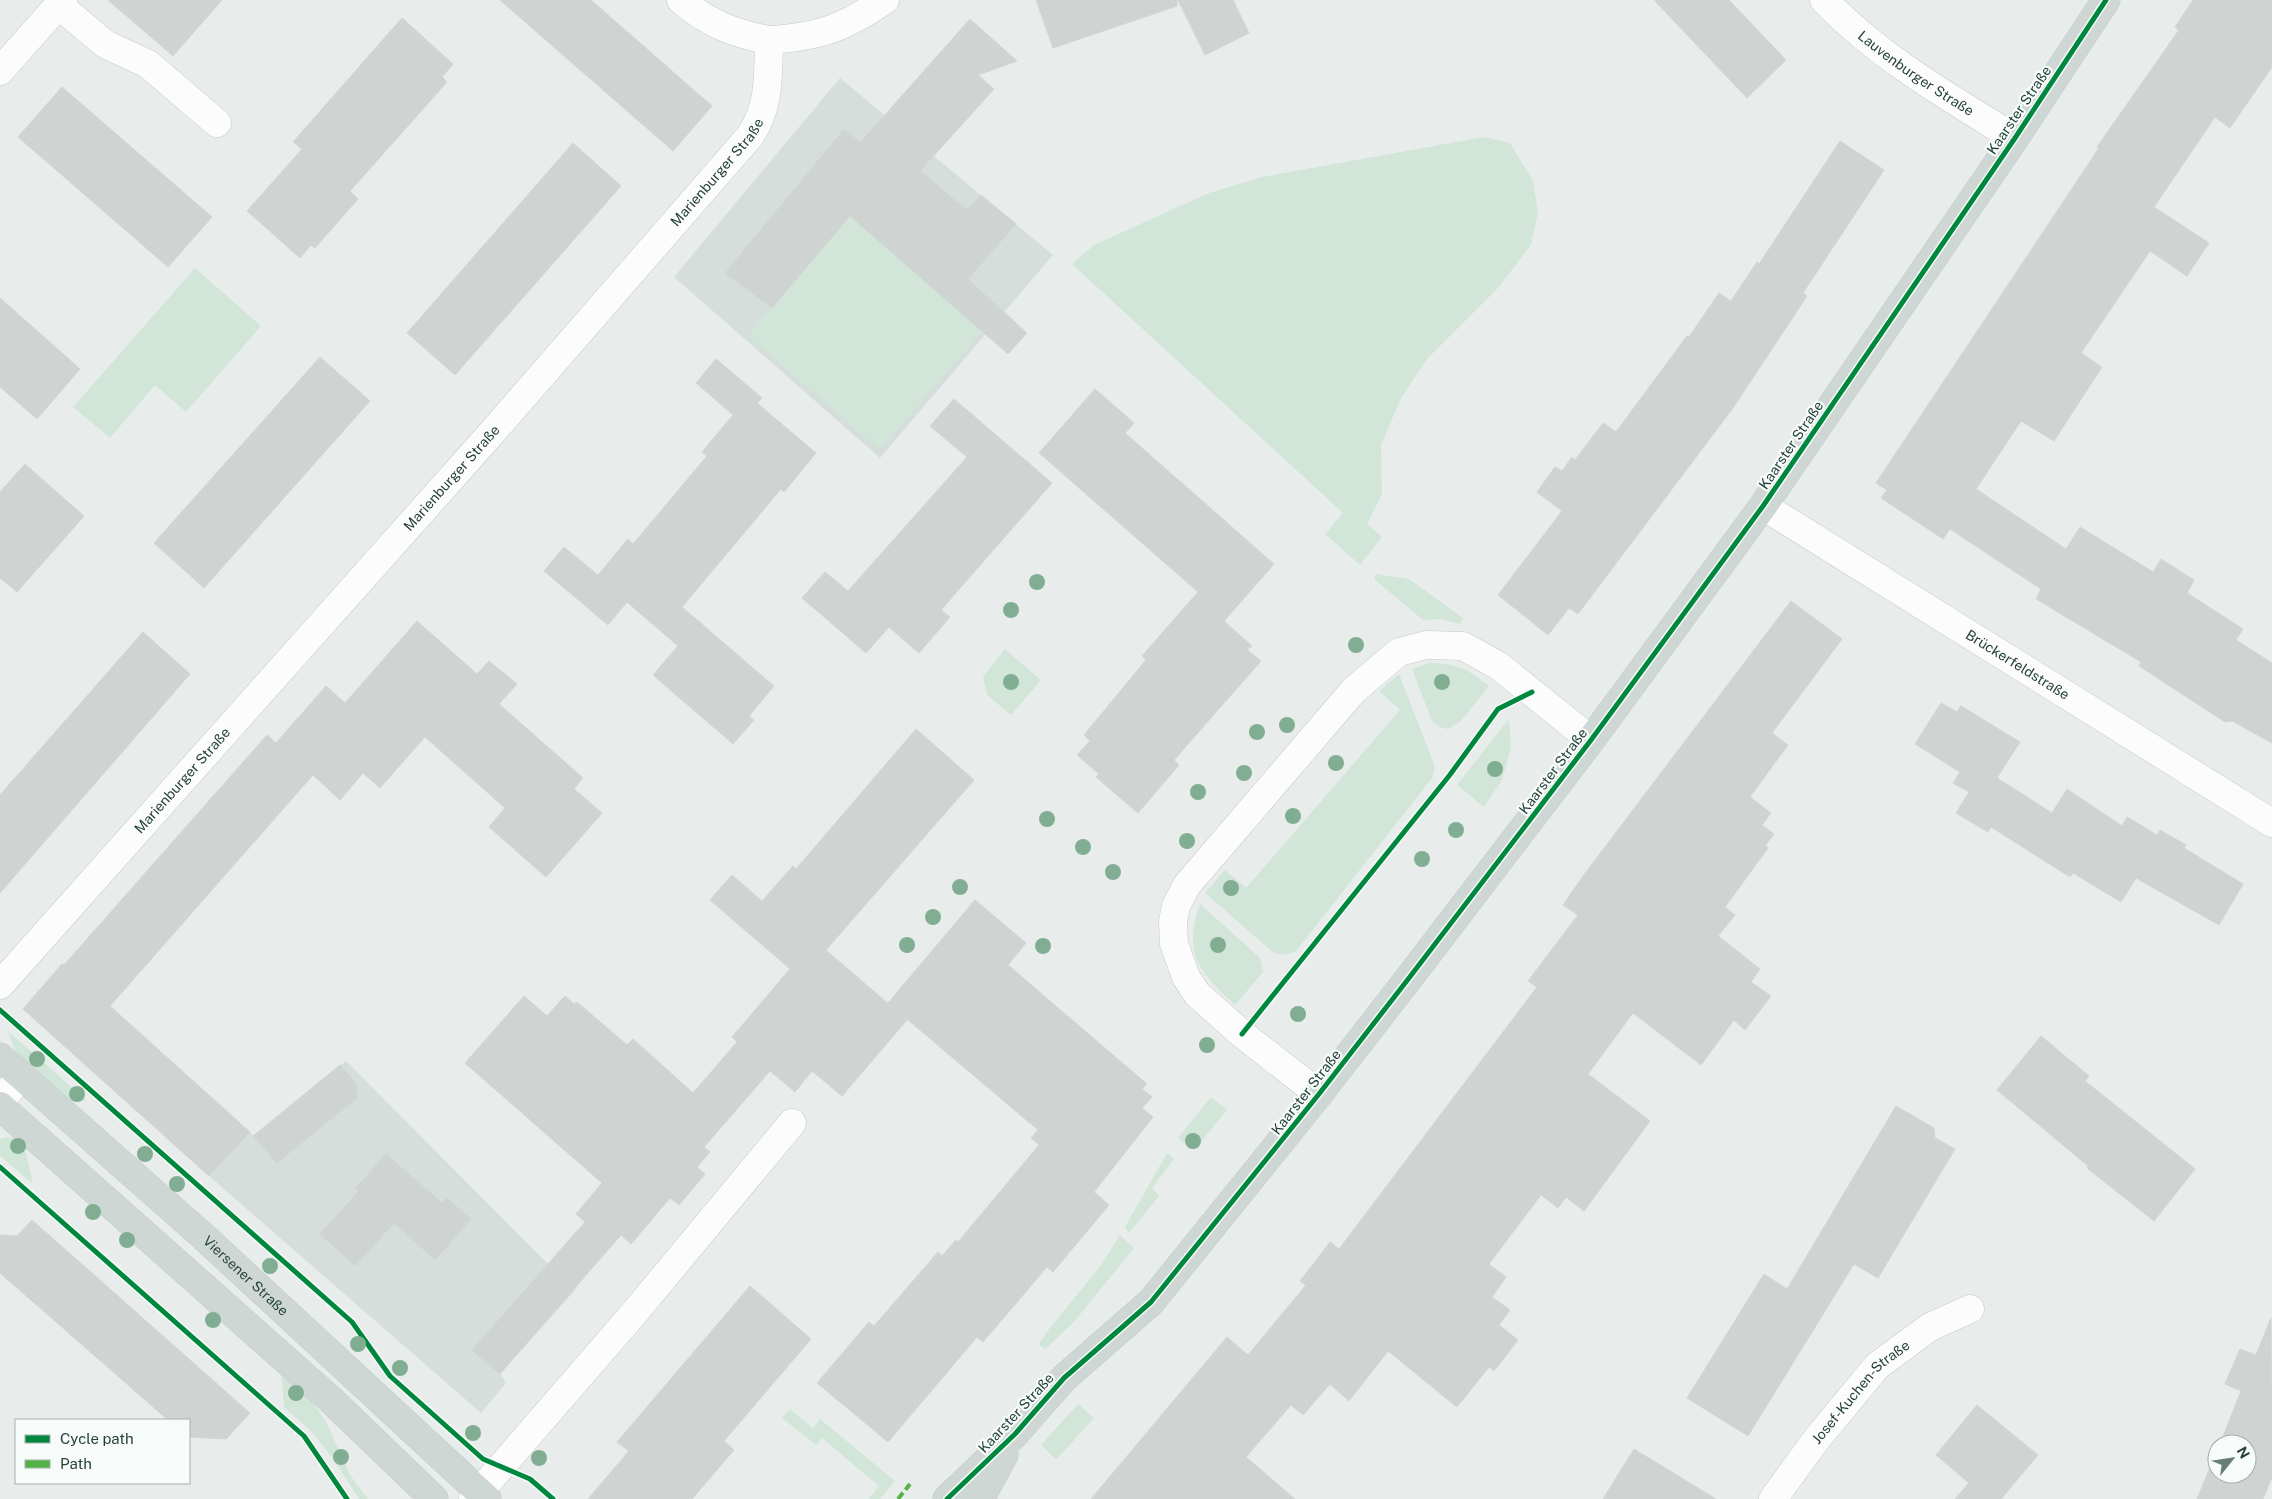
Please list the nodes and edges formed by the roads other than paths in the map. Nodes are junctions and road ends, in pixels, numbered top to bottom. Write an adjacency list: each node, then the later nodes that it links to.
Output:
1 (682, 0): 6 (street)
2 (886, 0): 6 (street)
3 (1824, 0): 9 (street, Lauvenburger Straße)
4 (2106, 0): 9 (main road, Kaarster Straße)
5 (61, 2): 7 (street); 8 (street)
6 (769, 40): 13 (street, Marienburger Straße)
7 (0, 71)
8 (217, 123)
9 (2015, 138): 10 (main road, Kaarster Straße)
10 (1764, 506): 11 (main road, Kaarster Straße); 12 (street, Brückerfeldstraße)
11 (1592, 740): 16 (main road, Kaarster Straße); 16 (street, Kaarster Straße)
12 (2272, 824)
13 (0, 985)
14 (0, 1057): 15 (main road, Viersener Straße)
15 (21, 1076): 17 (street); 22 (main road, Viersener Straße)
16 (1319, 1094): 21 (main road, Kaarster Straße)
17 (0, 1102)
18 (0, 1106): 23 (main road)
19 (792, 1123): 22 (street)
20 (1970, 1309): 26 (street, Josef-Kuchen-Straße)
21 (1016, 1434): 24 (main road, Kaarster Straße); 25 (main road, Kaarster Straße)
22 (480, 1497)
23 (434, 1499)
24 (947, 1499)
25 (980, 1499)
26 (1773, 1499)

